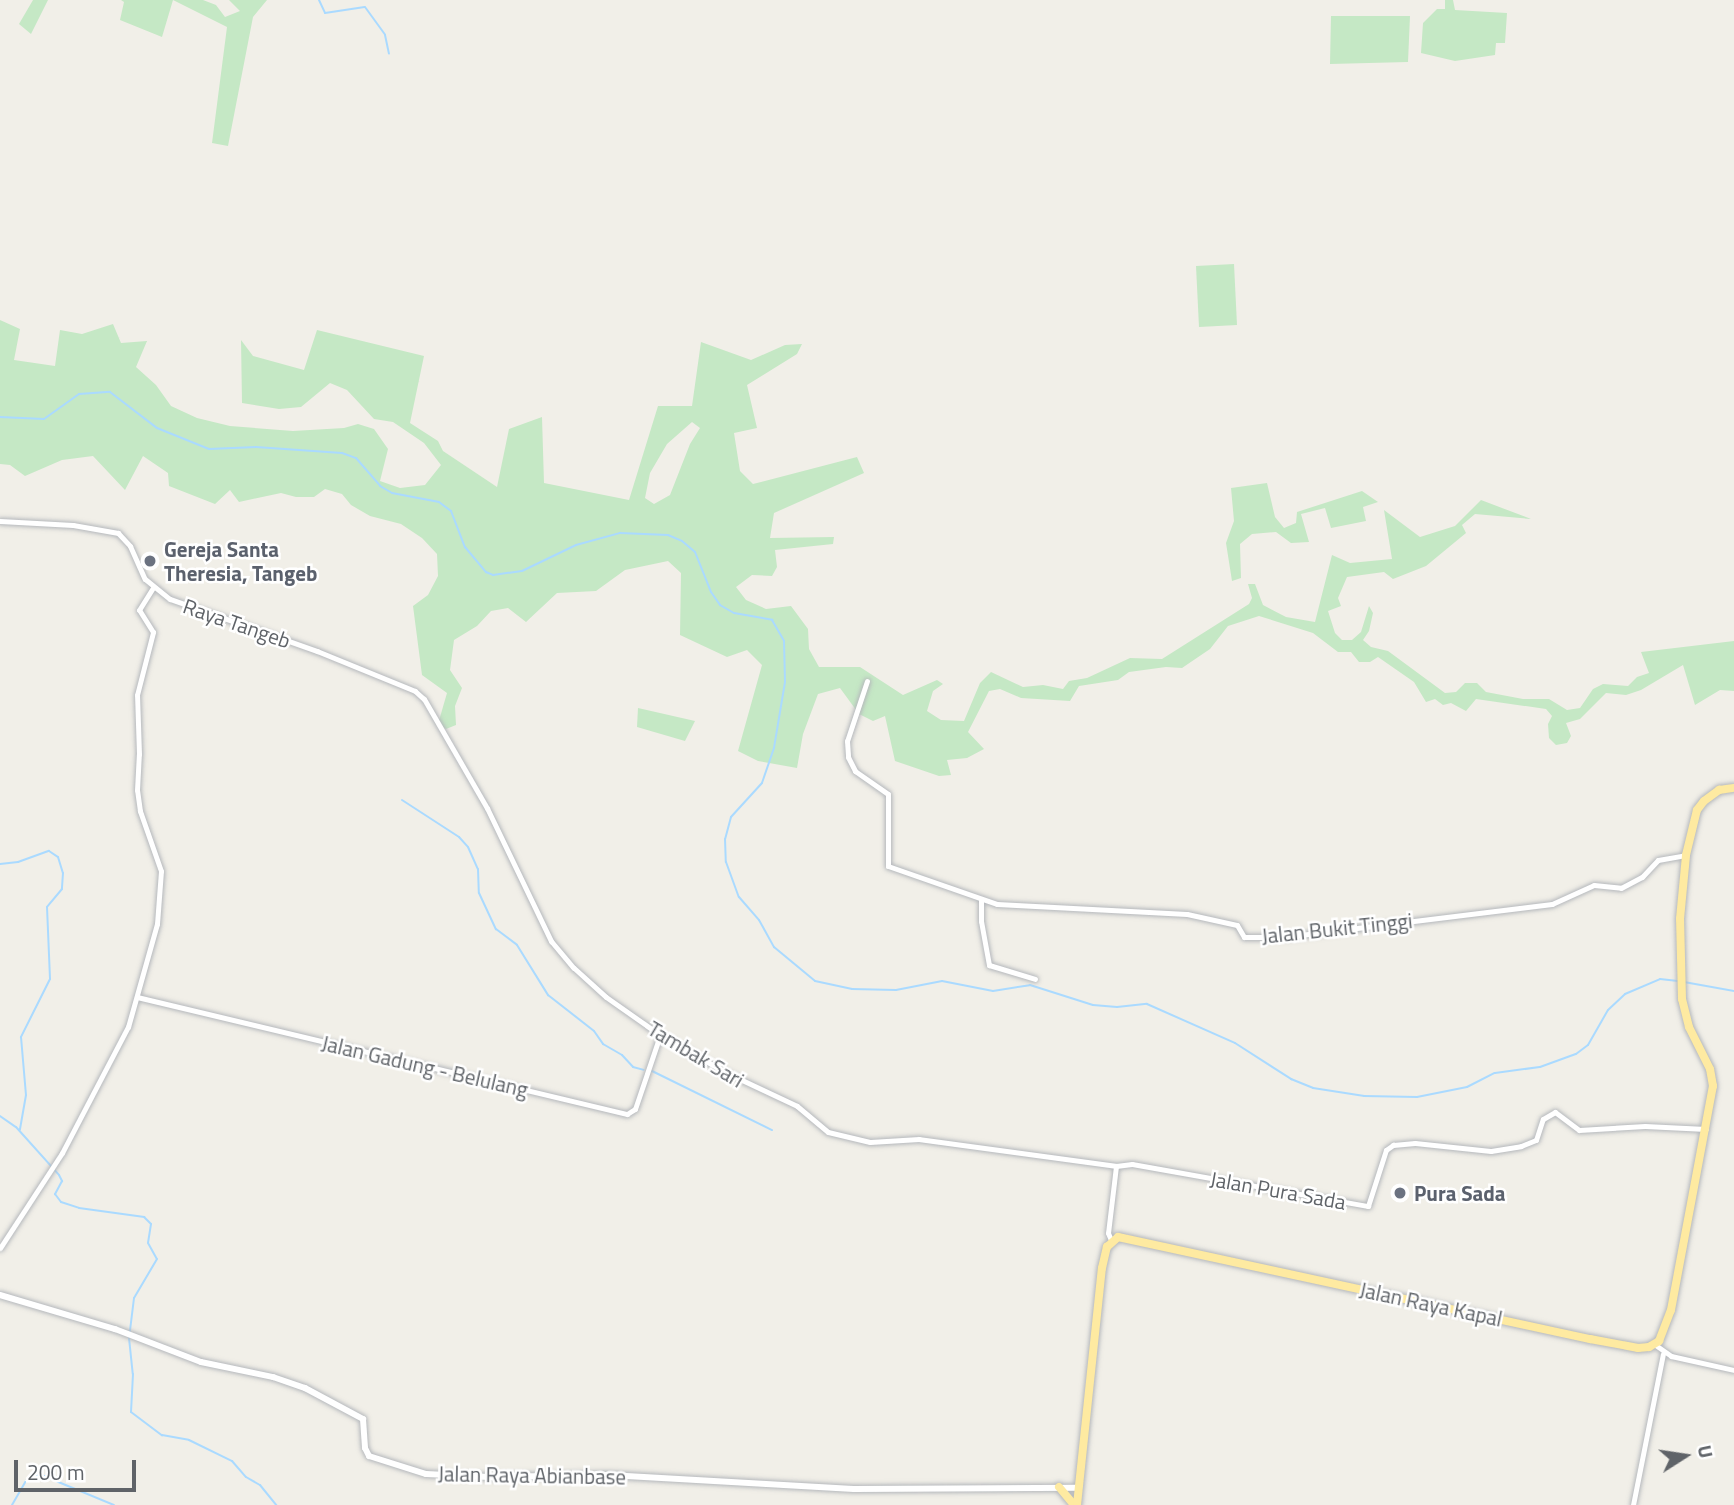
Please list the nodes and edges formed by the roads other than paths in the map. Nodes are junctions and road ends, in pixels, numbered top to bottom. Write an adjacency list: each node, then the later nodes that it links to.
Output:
1 (0, 522): 2 (street, Raya Tangeb)
2 (153, 588): 4 (street, Raya Tangeb); 9 (street)
3 (867, 681): 7 (street)
4 (461, 763): 10 (street, Tambak Sari)
5 (1734, 788): 6 (highway)
6 (1686, 855): 7 (street, Jalan Bukit Tinggi); 11 (highway)
7 (981, 900): 8 (street)
8 (1035, 979)
9 (137, 997): 10 (street, Jalan Gadung - Belulang); 14 (street)
10 (660, 1035): 12 (street, Tambak Sari)
11 (1707, 1129): 12 (street, Jalan Pura Sada); 16 (highway)
12 (1115, 1166): 13 (street)
13 (1111, 1240): 16 (highway, Jalan Raya Kapal); 20 (highway)
14 (0, 1248)
15 (0, 1295): 19 (main road, Jalan Raya Abianbase)
16 (1654, 1344): 17 (street)
17 (1663, 1354): 18 (street); 22 (street)
18 (1734, 1370)
19 (1059, 1487): 20 (main road, Jalan Raya Abianbase); 21 (highway)
20 (1079, 1488): 21 (highway)
21 (1076, 1505)
22 (1633, 1505)

